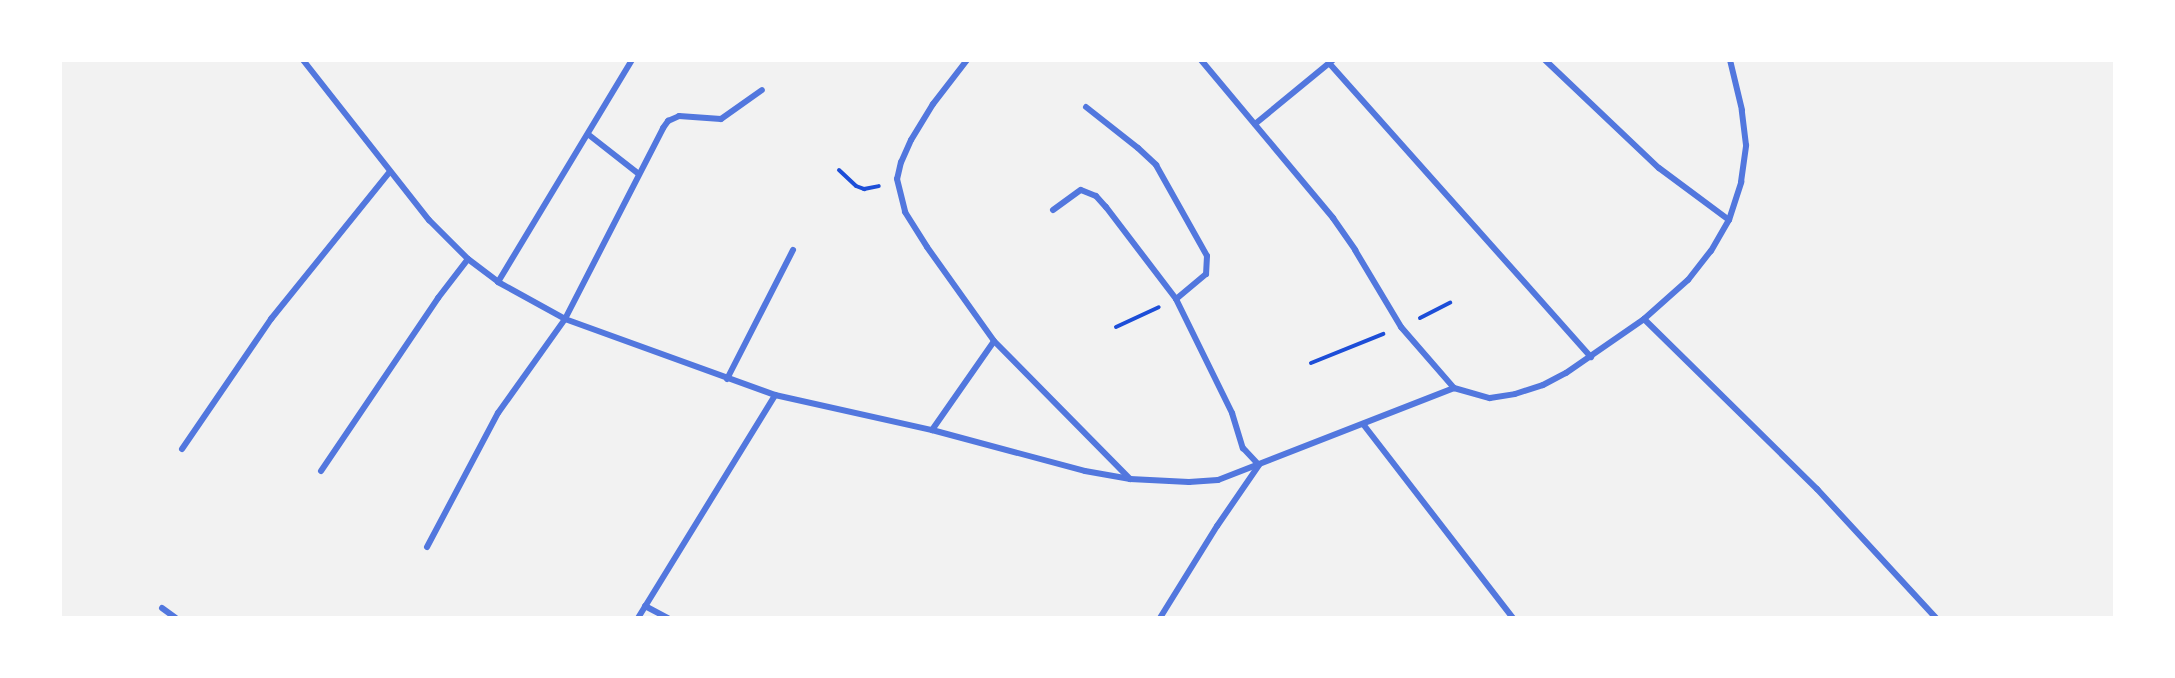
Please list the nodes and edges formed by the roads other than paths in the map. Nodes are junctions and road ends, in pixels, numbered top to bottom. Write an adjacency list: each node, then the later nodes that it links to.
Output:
1 (303, 60): 12 (street)
2 (632, 60): 11 (street)
3 (968, 60): 22 (street)
4 (1201, 60): 10 (street)
5 (1545, 60): 15 (street)
6 (1730, 60): 15 (street)
7 (1331, 62): 10 (street); 23 (street)
8 (762, 90): 13 (street)
9 (1086, 107): 19 (street)
10 (1255, 124): 25 (street)
11 (589, 135): 13 (street); 18 (street)
12 (389, 173): 17 (street); 29 (street)
13 (639, 174): 21 (street)
14 (1053, 210): 19 (street)
15 (1729, 220): 20 (street)
16 (793, 250): 24 (street)
17 (468, 259): 18 (street); 31 (street)
18 (498, 282): 21 (street)
19 (1176, 299): 30 (street)
20 (1644, 319): 23 (street); 41 (street)
21 (565, 320): 24 (street); 33 (street)
22 (994, 341): 28 (street); 32 (street)
23 (1591, 357): 25 (street)
24 (727, 379): 26 (street)
25 (1454, 388): 27 (street)
26 (775, 395): 28 (street); 34 (street)
27 (1363, 424): 30 (street); 40 (street)
28 (933, 430): 32 (street)
29 (182, 449)
30 (1259, 465): 32 (street); 39 (street)
31 (321, 471)
32 (1130, 479)
33 (427, 547)
34 (645, 606): 37 (street); 38 (street)
35 (162, 608): 36 (street)
36 (176, 618)
37 (638, 618)
38 (668, 618)
39 (1160, 618)
40 (1513, 618)
41 (1936, 618)

